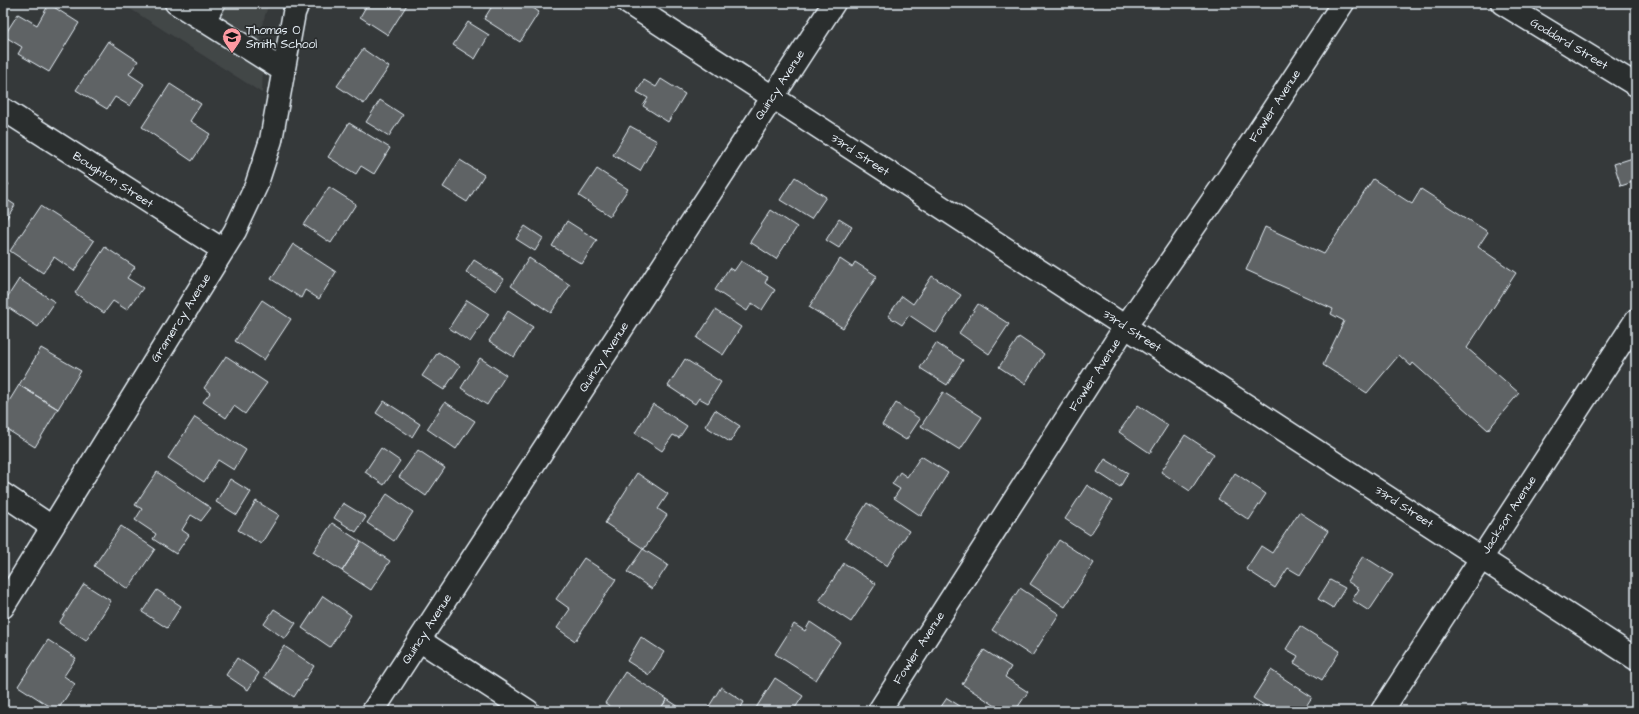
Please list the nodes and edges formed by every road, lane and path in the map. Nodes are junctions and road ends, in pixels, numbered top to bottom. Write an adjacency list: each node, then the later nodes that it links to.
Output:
1 (176, 3): 7 (street)
2 (298, 3): 8 (street, Gramercy Avenue)
3 (628, 3): 10 (street, 33rd Street)
4 (834, 3): 10 (street, Quincy Avenue)
5 (1342, 3): 14 (street, Fowler Avenue)
6 (1502, 3): 9 (street, Goddard Street)
7 (209, 12): 8 (street)
8 (284, 71): 12 (street, Gramercy Avenue)
9 (1636, 84)
10 (772, 98): 14 (street, 33rd Street); 19 (street, Quincy Avenue)
11 (3, 109): 12 (street, Boughton Street)
12 (223, 250): 16 (street, Gramercy Avenue)
13 (1636, 320): 17 (street, Jackson Avenue)
14 (1125, 327): 17 (street, 33rd Street); 23 (street, Fowler Avenue)
15 (3, 494): 16 (street)
16 (52, 527): 18 (street, Gramercy Avenue)
17 (1482, 557): 20 (street, 33rd Street); 24 (street, Jackson Avenue)
18 (3, 607)
19 (419, 640): 21 (street, Quincy Avenue); 22 (street)
20 (1636, 658)
21 (373, 711)
22 (528, 711)
23 (879, 711)
24 (1382, 711)

